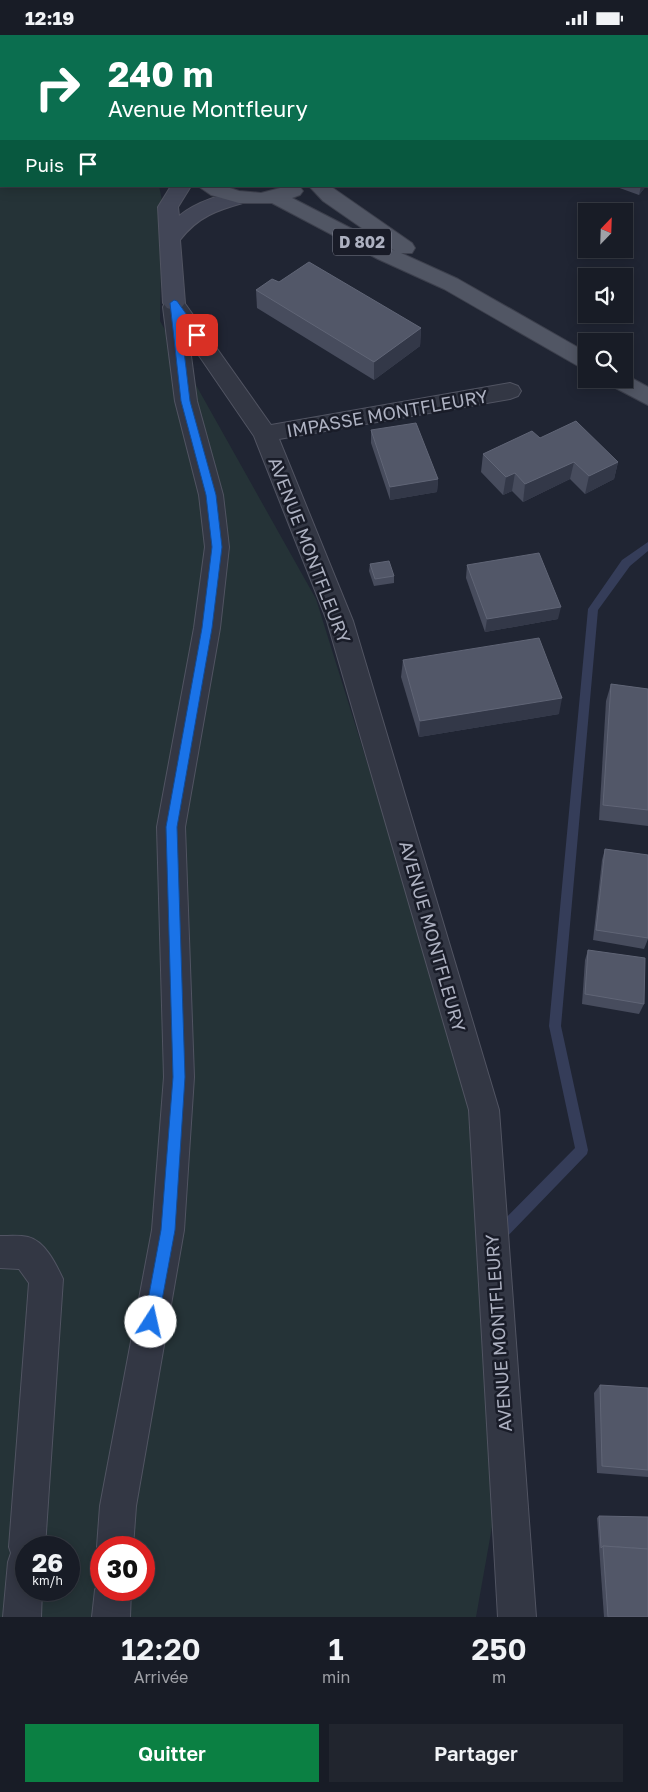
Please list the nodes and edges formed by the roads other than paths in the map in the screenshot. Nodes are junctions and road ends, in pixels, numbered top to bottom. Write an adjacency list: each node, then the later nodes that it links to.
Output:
1 (181, 187): 7 (street)
2 (210, 187): 6 (main road)
3 (300, 187): 5 (main road)
4 (320, 187): 8 (main road, D 802)
5 (275, 197): 6 (main road); 8 (main road, D 802)
6 (238, 198): 7 (street)
7 (172, 237): 9 (street)
8 (451, 284): 10 (main road, D 802)
9 (174, 303): 14 (street, AVENUE MONTFLEURY); 17 (street)
10 (578, 356)
11 (632, 388): 13 (main road)
12 (510, 391): 14 (street, IMPASSE MONTFLEURY)
13 (648, 397)
14 (265, 434): 22 (street, AVENUE MONTFLEURY)
15 (0, 1252): 16 (street)
16 (28, 1536)
17 (117, 1536)
18 (23, 1601): 20 (street)
19 (112, 1601): 21 (street)
20 (22, 1617)
21 (111, 1617)
22 (517, 1617)

